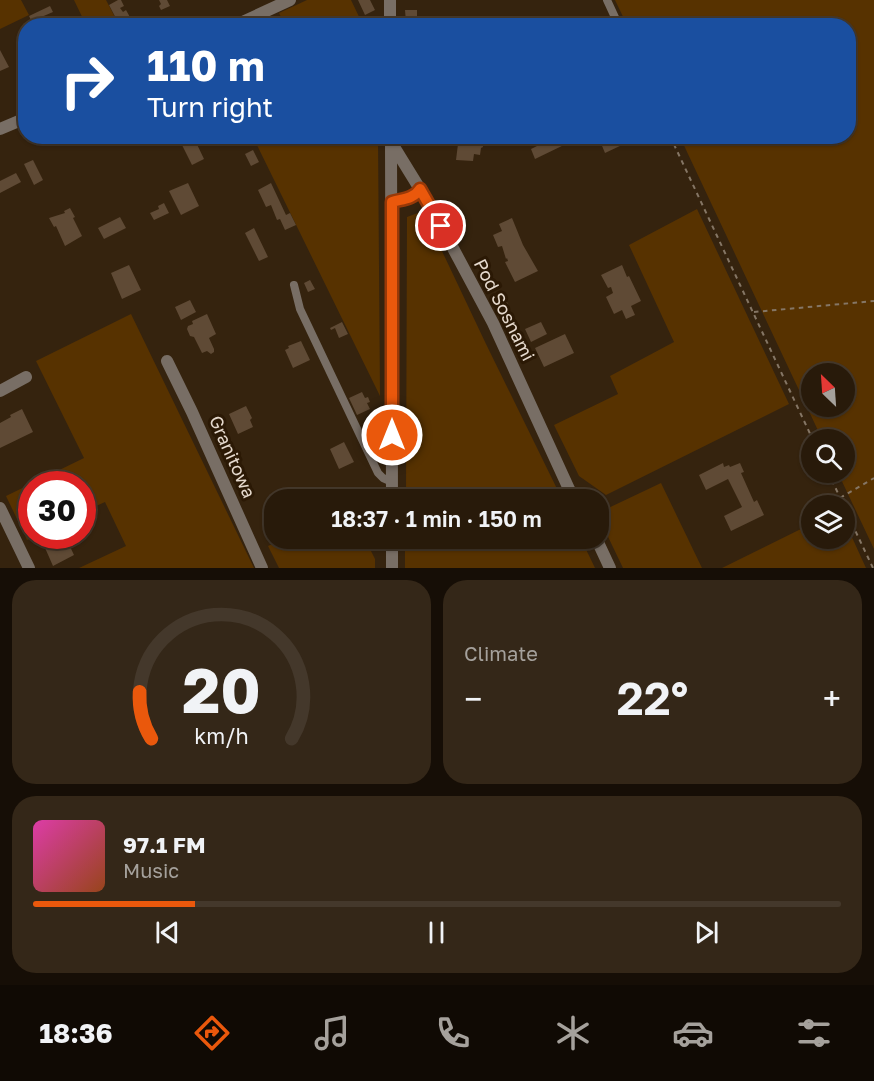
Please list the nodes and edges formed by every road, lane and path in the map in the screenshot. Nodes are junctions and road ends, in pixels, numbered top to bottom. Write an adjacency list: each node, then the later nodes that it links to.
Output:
1 (290, 0): 4 (street)
2 (390, 0): 5 (street)
3 (607, 0): 6 (lane)
4 (251, 18)
5 (390, 18)
6 (615, 18)
7 (18, 121): 8 (street)
8 (0, 129)
9 (391, 144): 13 (street)
10 (394, 144): 12 (street, Pod Sosnami)
11 (674, 144): 16 (path)
12 (420, 189): 13 (lane); 24 (street, Pod Sosnami)
13 (392, 202): 22 (street)
14 (294, 285): 22 (lane)
15 (874, 301): 16 (path)
16 (753, 312): 20 (path)
17 (167, 361): 31 (street, Granitowa)
18 (26, 377): 19 (street)
19 (0, 391)
20 (808, 429)
21 (874, 478): 25 (path)
22 (392, 482): 23 (street)
23 (392, 489)
24 (569, 489)
25 (845, 495)
26 (0, 508): 30 (street)
27 (855, 530): 34 (path)
28 (392, 549): 32 (street)
29 (601, 549): 33 (street)
30 (29, 568)
31 (262, 568)
32 (392, 568)
33 (610, 568)
34 (873, 568)

